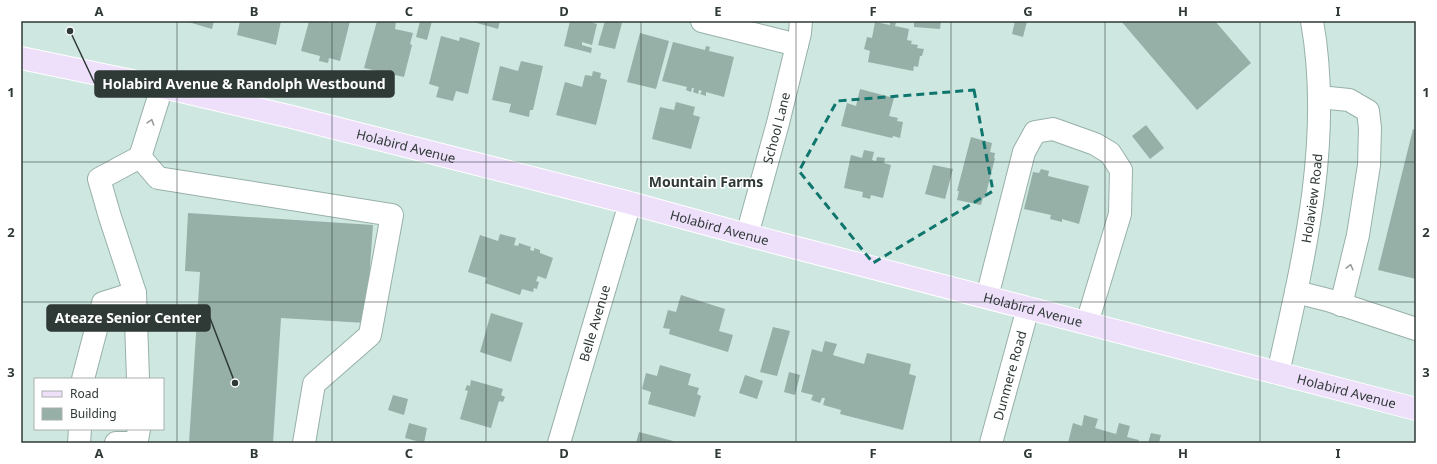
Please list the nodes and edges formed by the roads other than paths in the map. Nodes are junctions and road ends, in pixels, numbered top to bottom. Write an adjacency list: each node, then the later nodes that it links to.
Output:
1 (702, 21): 4 (street)
2 (801, 21): 4 (street, School Lane)
3 (1312, 21): 7 (street, Holaview Road)
4 (797, 45): 10 (street, School Lane)
5 (21, 58): 6 (main road, Holabird Avenue)
6 (162, 87): 8 (street, one-way to 6); 9 (main road, Holabird Avenue)
7 (1319, 97): 11 (street, Holaview Road); 14 (street, one-way to 7)
8 (140, 157): 12 (street); 26 (street)
9 (630, 203): 10 (main road, Holabird Avenue); 27 (street, Belle Avenue)
10 (747, 235): 13 (main road, Holabird Avenue)
11 (1296, 292): 14 (street); 18 (street, Holaview Road)
12 (136, 293): 19 (street); 20 (street)
13 (987, 297): 15 (main road, Holabird Avenue); 16 (street)
14 (1341, 305): 17 (street)
15 (1028, 308): 16 (main road, Holabird Avenue); 28 (street, Dunmere Road)
16 (1087, 323): 18 (main road, Holabird Avenue)
17 (1416, 329)
18 (1278, 373): 21 (main road, Holabird Avenue)
19 (83, 378)
20 (138, 378)
21 (1415, 404)
22 (80, 430): 24 (street)
23 (139, 430): 25 (street)
24 (79, 443)
25 (116, 443)
26 (304, 443)
27 (559, 443)
28 (990, 443)

